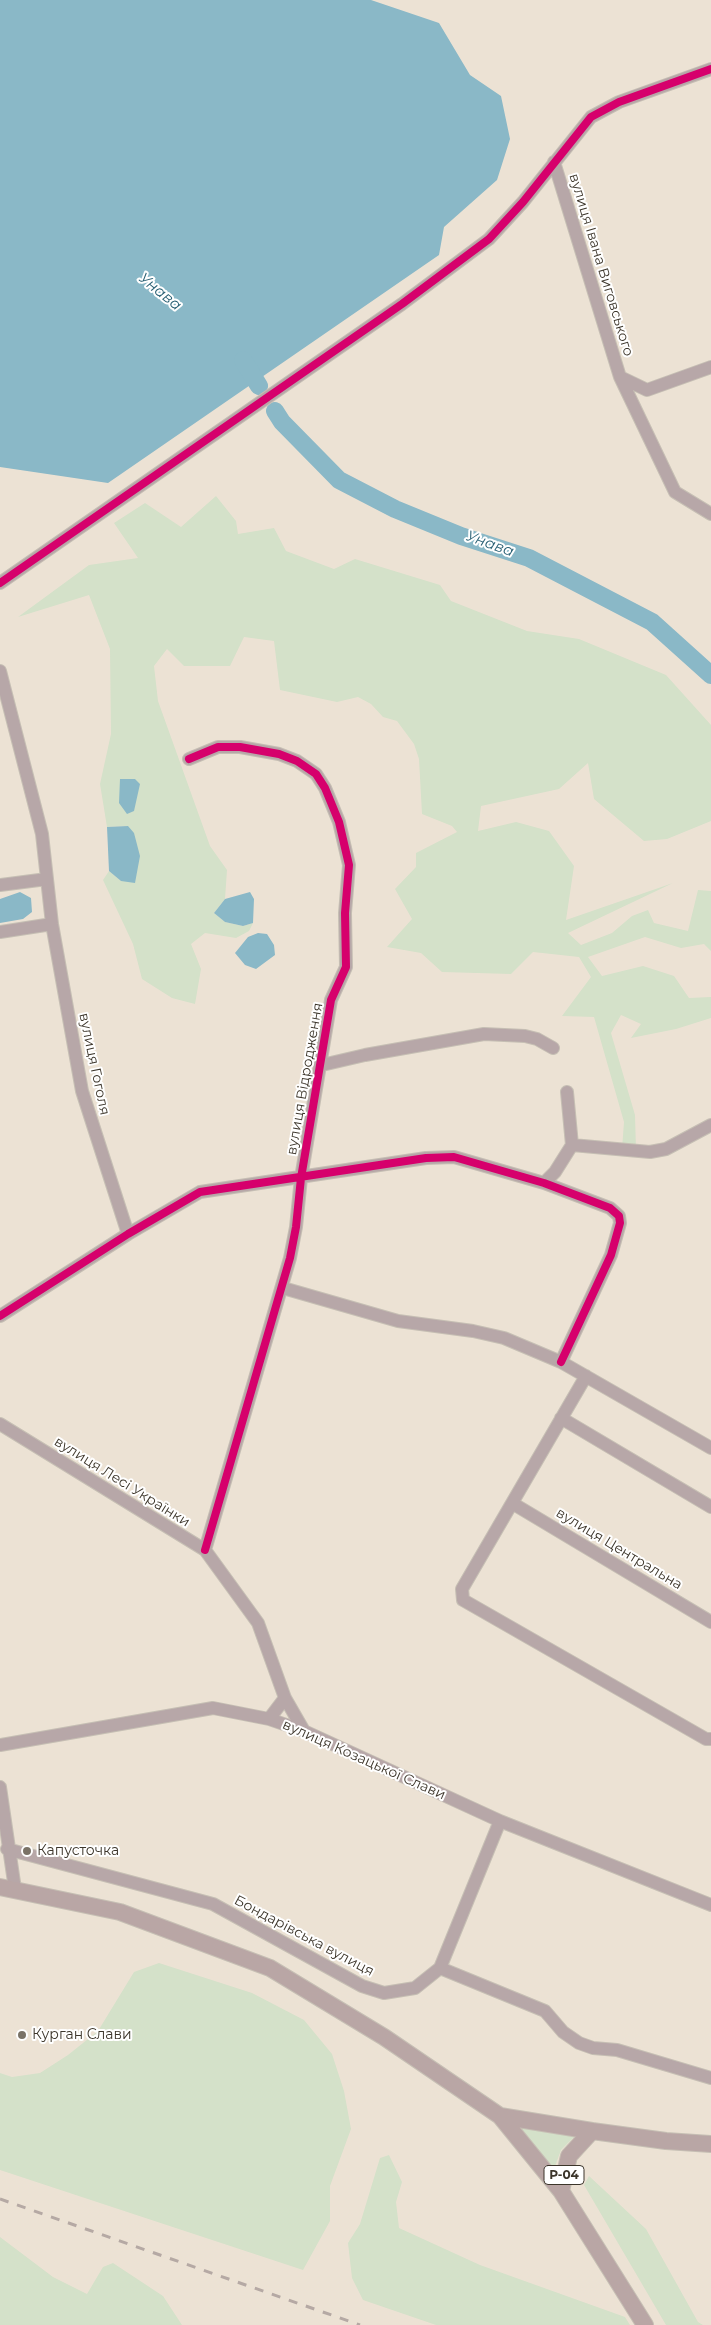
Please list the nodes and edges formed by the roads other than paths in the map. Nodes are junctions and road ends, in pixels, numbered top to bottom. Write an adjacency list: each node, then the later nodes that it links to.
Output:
1 (711, 69): 2 (street)
2 (554, 162): 4 (street, вулиця Івана Виговського); 6 (street)
3 (711, 367): 4 (street, вулиця Івана Виговського)
4 (620, 377): 5 (street, вулиця Івана Виговського)
5 (711, 514)
6 (0, 583)
7 (0, 671): 9 (street, вулиця Гоголя)
8 (189, 759): 14 (street, вулиця Відродження)
9 (47, 879): 10 (street); 11 (street, вулиця Гоголя)
10 (0, 885)
11 (52, 924): 12 (street); 20 (street, вулиця Гоголя)
12 (0, 932)
13 (553, 1048): 14 (street)
14 (322, 1065): 18 (street, вулиця Відродження)
15 (567, 1092): 17 (street)
16 (711, 1125): 17 (street)
17 (572, 1145): 19 (street)
18 (301, 1178): 19 (street); 20 (street); 21 (street, вулиця Відродження)
19 (544, 1183): 23 (street)
20 (128, 1234): 22 (street)
21 (283, 1288): 23 (street); 30 (street, вулиця Відродження)
22 (0, 1316)
23 (561, 1362): 24 (street)
24 (583, 1374): 25 (street); 27 (street)
25 (561, 1418): 28 (street); 29 (street)
26 (0, 1424): 30 (street, вулиця Лесі Українки)
27 (711, 1448)
28 (512, 1503): 31 (street, вулиця Центральна); 35 (street)
29 (711, 1507)
30 (205, 1550): 32 (street, вулиця Лесі Українки)
31 (711, 1622)
32 (285, 1698): 33 (street); 34 (street, вулиця Лесі Українки)
33 (269, 1719): 34 (street, вулиця Козацької Слави); 36 (street, вулиця Козацької Слави)
34 (304, 1731): 38 (street, вулиця Козацької Слави)
35 (711, 1739)
36 (0, 1745)
37 (0, 1787): 39 (street)
38 (500, 1821): 41 (street, вулиця Козацької Слави); 42 (street)
39 (8, 1849): 40 (street); 42 (street, Бондарівська вулиця)
40 (7, 1888): 44 (main road)
41 (711, 1905)
42 (440, 1968): 43 (street)
43 (711, 2078)
44 (500, 2116): 45 (main road); 47 (main road)
45 (592, 2131): 46 (main road); 47 (main road, Р-04)
46 (711, 2144)
47 (561, 2191): 48 (main road, Р-04)
48 (645, 2325)

